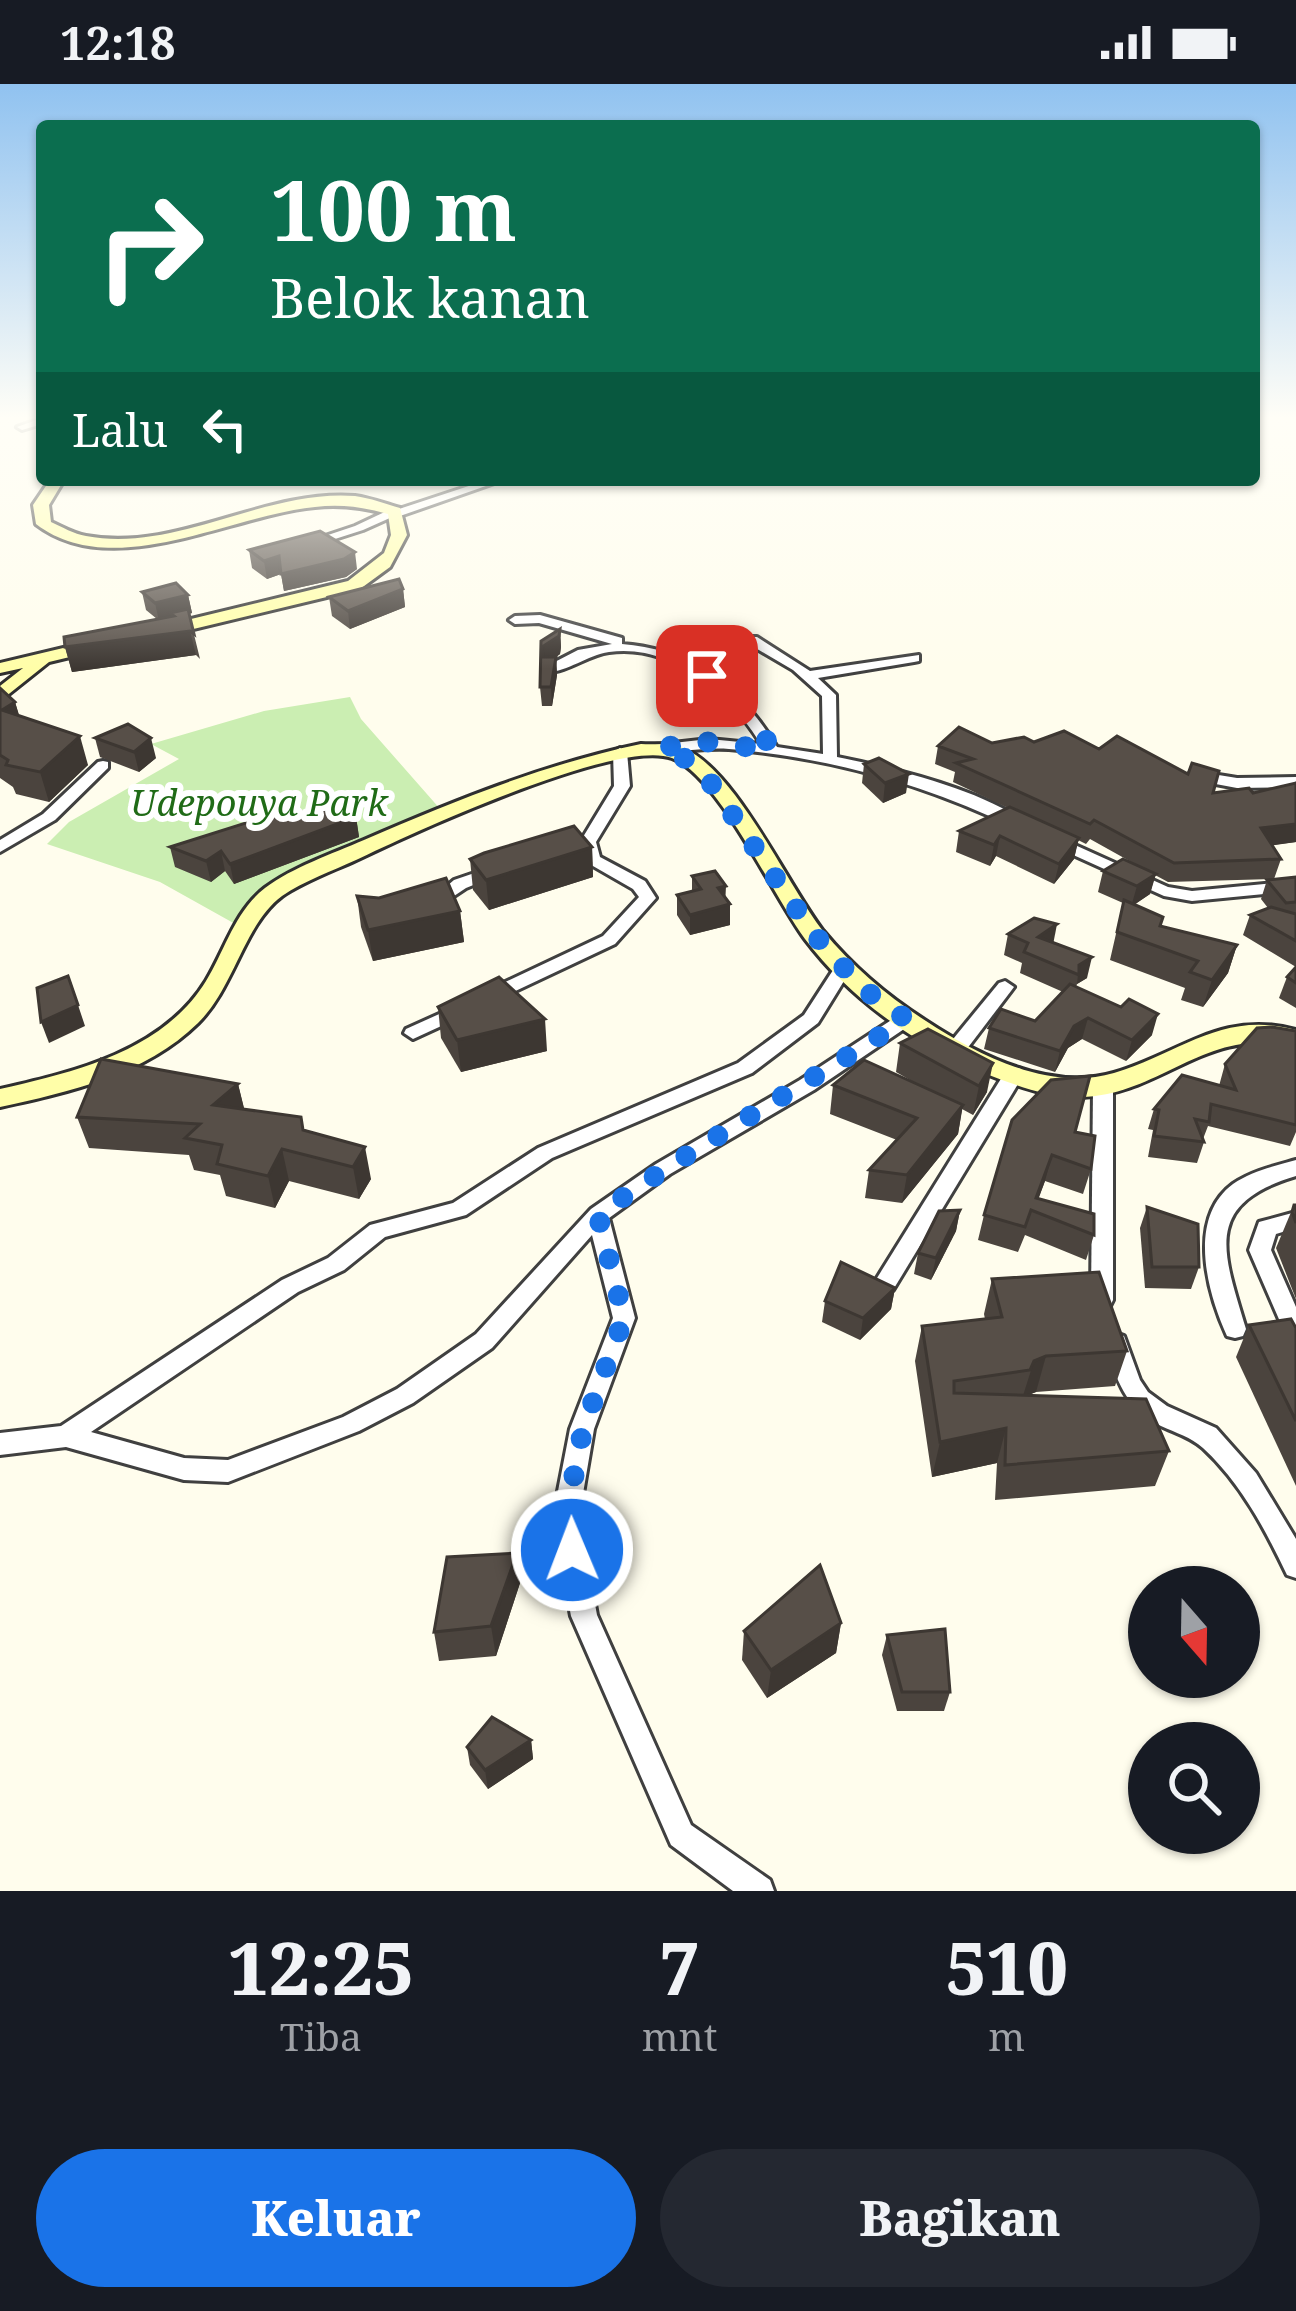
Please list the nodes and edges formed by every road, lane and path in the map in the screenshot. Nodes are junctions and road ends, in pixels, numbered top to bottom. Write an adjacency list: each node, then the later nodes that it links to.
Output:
1 (43, 500): 3 (street)
2 (433, 500): 3 (street)
3 (395, 512): 4 (street); 6 (street)
4 (289, 548)
5 (515, 620): 9 (street)
6 (143, 635)
7 (123, 639): 10 (street)
8 (752, 640): 14 (street)
9 (627, 644): 13 (street); 17 (street)
10 (50, 656): 12 (street); 15 (street)
11 (914, 658): 14 (street)
12 (0, 668)
13 (552, 668)
14 (808, 675): 19 (street)
15 (0, 695)
16 (660, 748): 17 (street); 18 (street); 27 (street)
17 (772, 750): 19 (street)
18 (620, 752): 30 (street); 35 (street)
19 (830, 758): 25 (street)
20 (103, 765): 23 (street)
21 (1175, 771): 22 (street)
22 (1296, 782)
23 (0, 847)
24 (520, 862): 26 (street)
25 (1296, 886)
26 (424, 908)
27 (843, 968): 29 (street); 46 (street)
28 (1005, 987): 32 (street)
29 (906, 1019): 32 (street); 37 (street)
30 (413, 1033)
31 (1296, 1039): 34 (street)
32 (956, 1048): 33 (street)
33 (1014, 1074): 34 (street); 40 (street)
34 (1102, 1089): 39 (street)
35 (0, 1098)
36 (1296, 1168): 42 (street)
37 (598, 1215): 46 (street); 49 (street)
38 (1296, 1220): 43 (street)
39 (1101, 1275): 41 (street); 44 (street)
40 (885, 1283)
41 (1072, 1284)
42 (1235, 1329)
43 (1296, 1333)
44 (1136, 1399): 45 (street); 48 (street)
45 (1105, 1402)
46 (66, 1436): 47 (street)
47 (0, 1444)
48 (1296, 1566)
49 (759, 1891)

